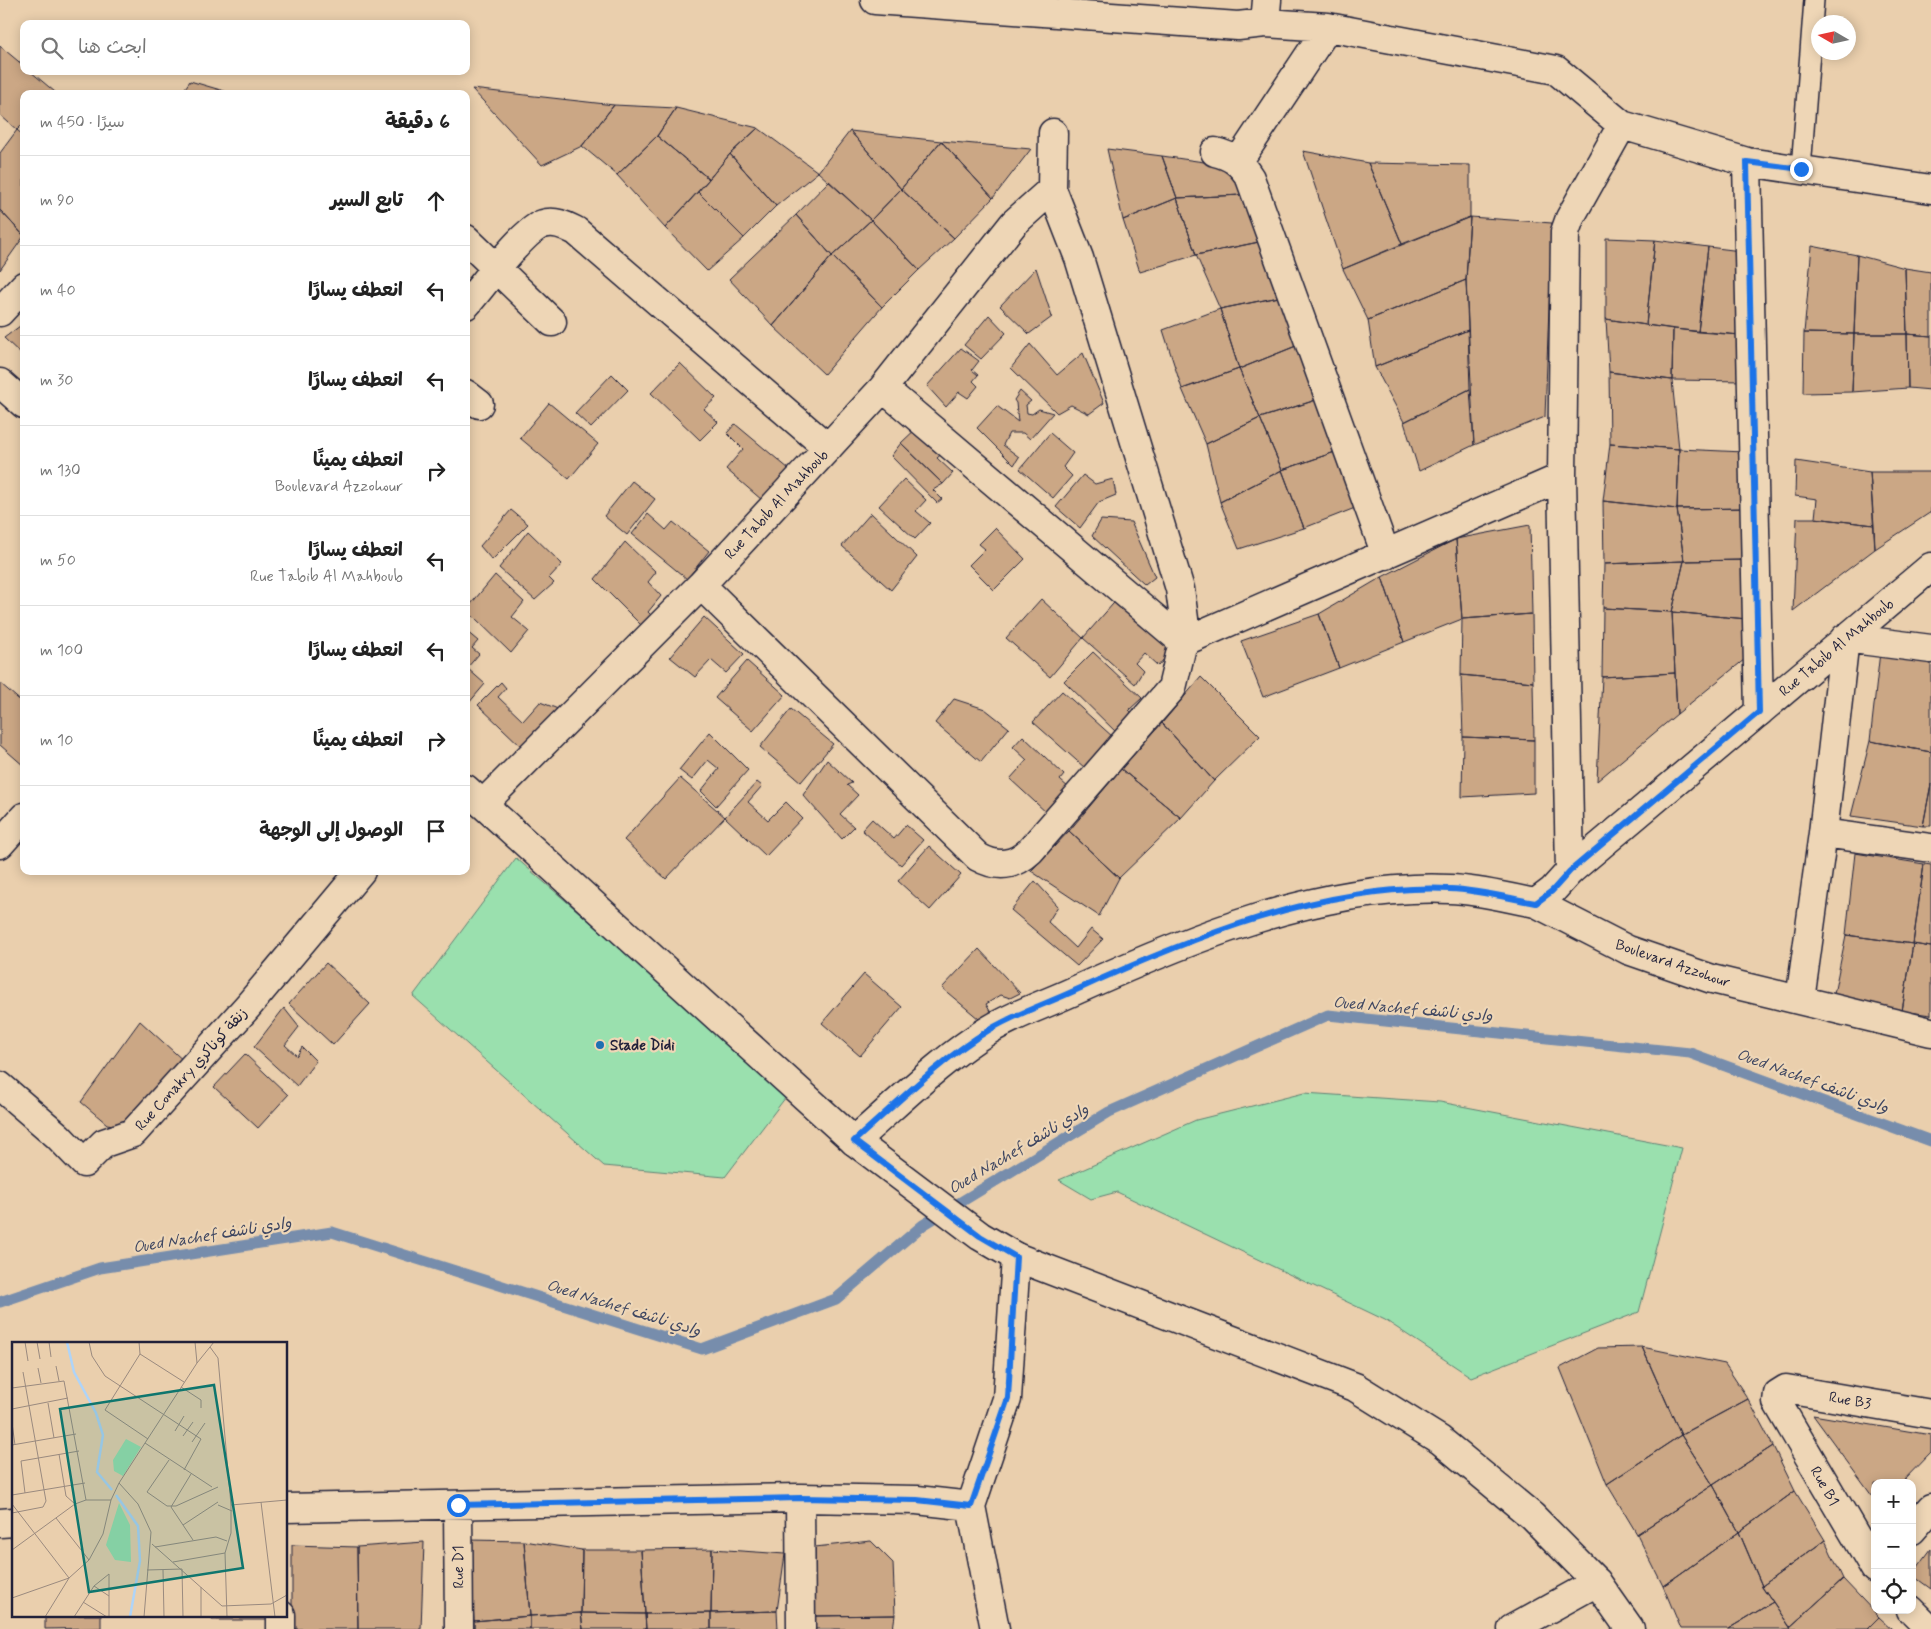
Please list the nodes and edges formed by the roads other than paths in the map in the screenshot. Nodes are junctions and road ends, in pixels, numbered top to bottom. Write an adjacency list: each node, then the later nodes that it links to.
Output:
1 (875, 0): 3 (street)
2 (1814, 0): 8 (lane)
3 (1266, 11): 4 (street)
4 (1328, 27): 5 (street); 22 (street)
5 (1622, 125): 7 (street); 21 (street)
6 (1053, 133): 10 (street)
7 (1747, 162): 8 (street); 28 (street)
8 (1801, 169): 9 (street)
9 (1931, 189)
10 (1052, 190): 18 (street, Rue Tabib Al Mahboub); 26 (street)
11 (470, 243): 12 (street)
12 (498, 269): 14 (street); 16 (street); 20 (street)
13 (20, 290): 15 (street)
14 (470, 300)
15 (0, 312)
16 (552, 322)
17 (0, 383): 19 (street)
18 (884, 388): 20 (street, Rue Tabib Al Mahboub); 26 (street)
19 (20, 400)
20 (828, 448): 24 (street, Rue Tabib Al Mahboub)
21 (1562, 477): 22 (street); 34 (street)
22 (1386, 555): 26 (street)
23 (1931, 567): 25 (street, Rue Tabib Al Mahboub)
24 (702, 585): 26 (street); 29 (street, Rue Tabib Al Mahboub)
25 (1845, 638): 27 (street); 28 (street, Rue Tabib Al Mahboub); 31 (street)
26 (1183, 642)
27 (1931, 649)
28 (1759, 712): 34 (street, Rue Tabib Al Mahboub)
29 (475, 796): 40 (street)
30 (20, 822): 32 (street)
31 (1823, 833): 33 (street); 37 (street)
32 (0, 844)
33 (1931, 848)
34 (1570, 871): 36 (street, Rue Tabib Al Mahboub)
35 (358, 875): 39 (street, Rue Conakry زنقة كوناكري)
36 (1536, 903): 37 (street, Boulevard Azzohour); 40 (street, Boulevard Azzohour)
37 (1800, 1000): 38 (street, Boulevard Azzohour)
38 (1931, 1032)
39 (0, 1086)
40 (854, 1141): 41 (street)
41 (1016, 1257): 46 (street); 51 (street)
42 (1777, 1402): 43 (street, Rue B3); 50 (street, Rue B1)
43 (1931, 1414)
44 (800, 1498): 45 (street); 46 (street); 57 (street)
45 (458, 1505): 47 (street); 56 (street, Rue D1)
46 (971, 1506): 54 (street)
47 (288, 1508)
48 (1931, 1508): 49 (street)
49 (1916, 1525)
50 (1871, 1562)
51 (1597, 1582): 58 (street); 59 (street)
52 (1915, 1614): 60 (street)
53 (281, 1616): 55 (street)
54 (994, 1628)
55 (281, 1629)
56 (459, 1629)
57 (801, 1629)
58 (1512, 1629)
59 (1630, 1629)
60 (1930, 1629)

